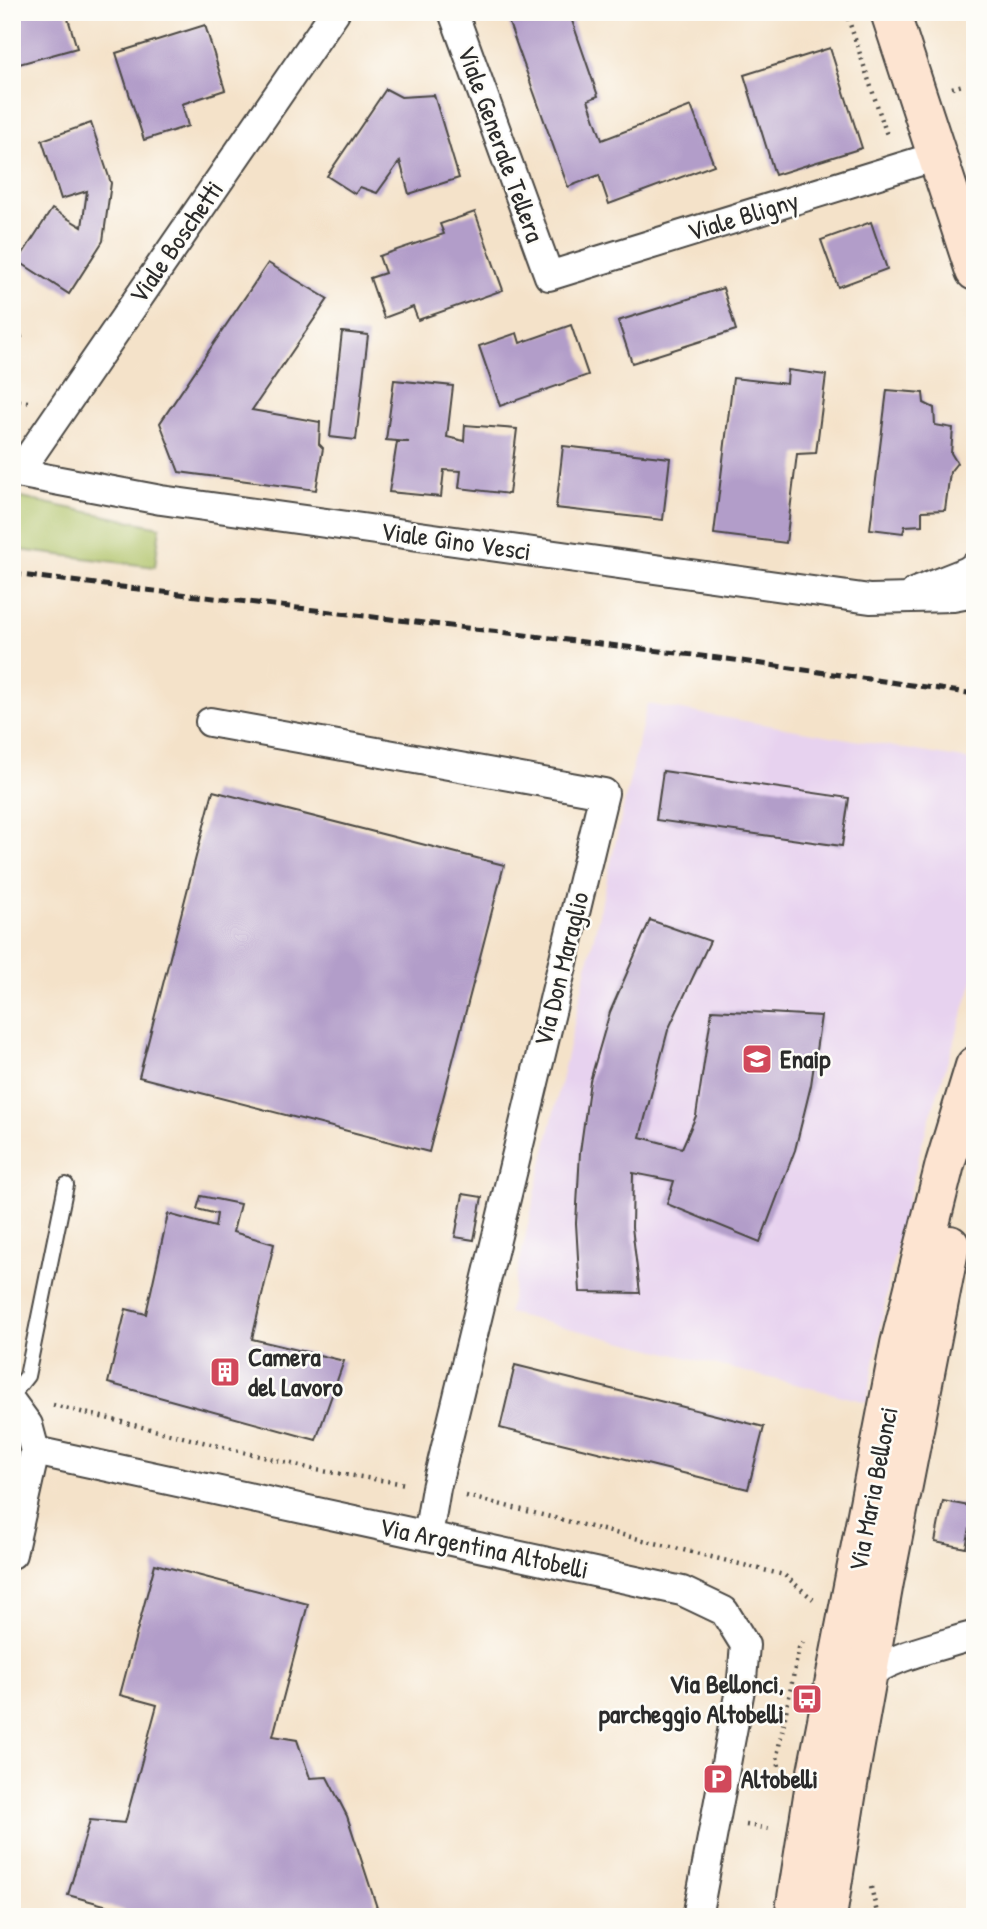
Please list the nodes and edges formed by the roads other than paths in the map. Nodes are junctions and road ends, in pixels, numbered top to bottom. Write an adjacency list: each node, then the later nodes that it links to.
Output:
1 (335, 12): 7 (street, Viale Boschetti)
2 (453, 12): 6 (street, Viale Generale Tellera)
3 (890, 12): 4 (street)
4 (937, 156): 5 (street); 6 (street, Viale Bligny)
5 (974, 266)
6 (549, 276)
7 (15, 472): 10 (street, Viale Gino Vesci)
8 (975, 566): 10 (street, Viale Gino Vesci)
9 (975, 593): 10 (street, Viale Gino Vesci)
10 (896, 599)
11 (210, 722): 18 (street, Via Don Maraglio)
12 (975, 1066): 22 (street, Via Maria Bellonci)
13 (975, 1151): 21 (street, Via Maria Bellonci)
14 (66, 1185): 15 (lane)
15 (12, 1395)
16 (12, 1403): 17 (street)
17 (35, 1451): 18 (street, Via Argentina Altobelli); 19 (street)
18 (428, 1536): 23 (street, Via Argentina Altobelli)
19 (12, 1554)
20 (975, 1634): 21 (street)
21 (869, 1672): 22 (street); 25 (street, Via Maria Bellonci)
22 (816, 1777): 24 (street, Via Maria Bellonci)
23 (697, 1917)
24 (794, 1917)
25 (827, 1917)

